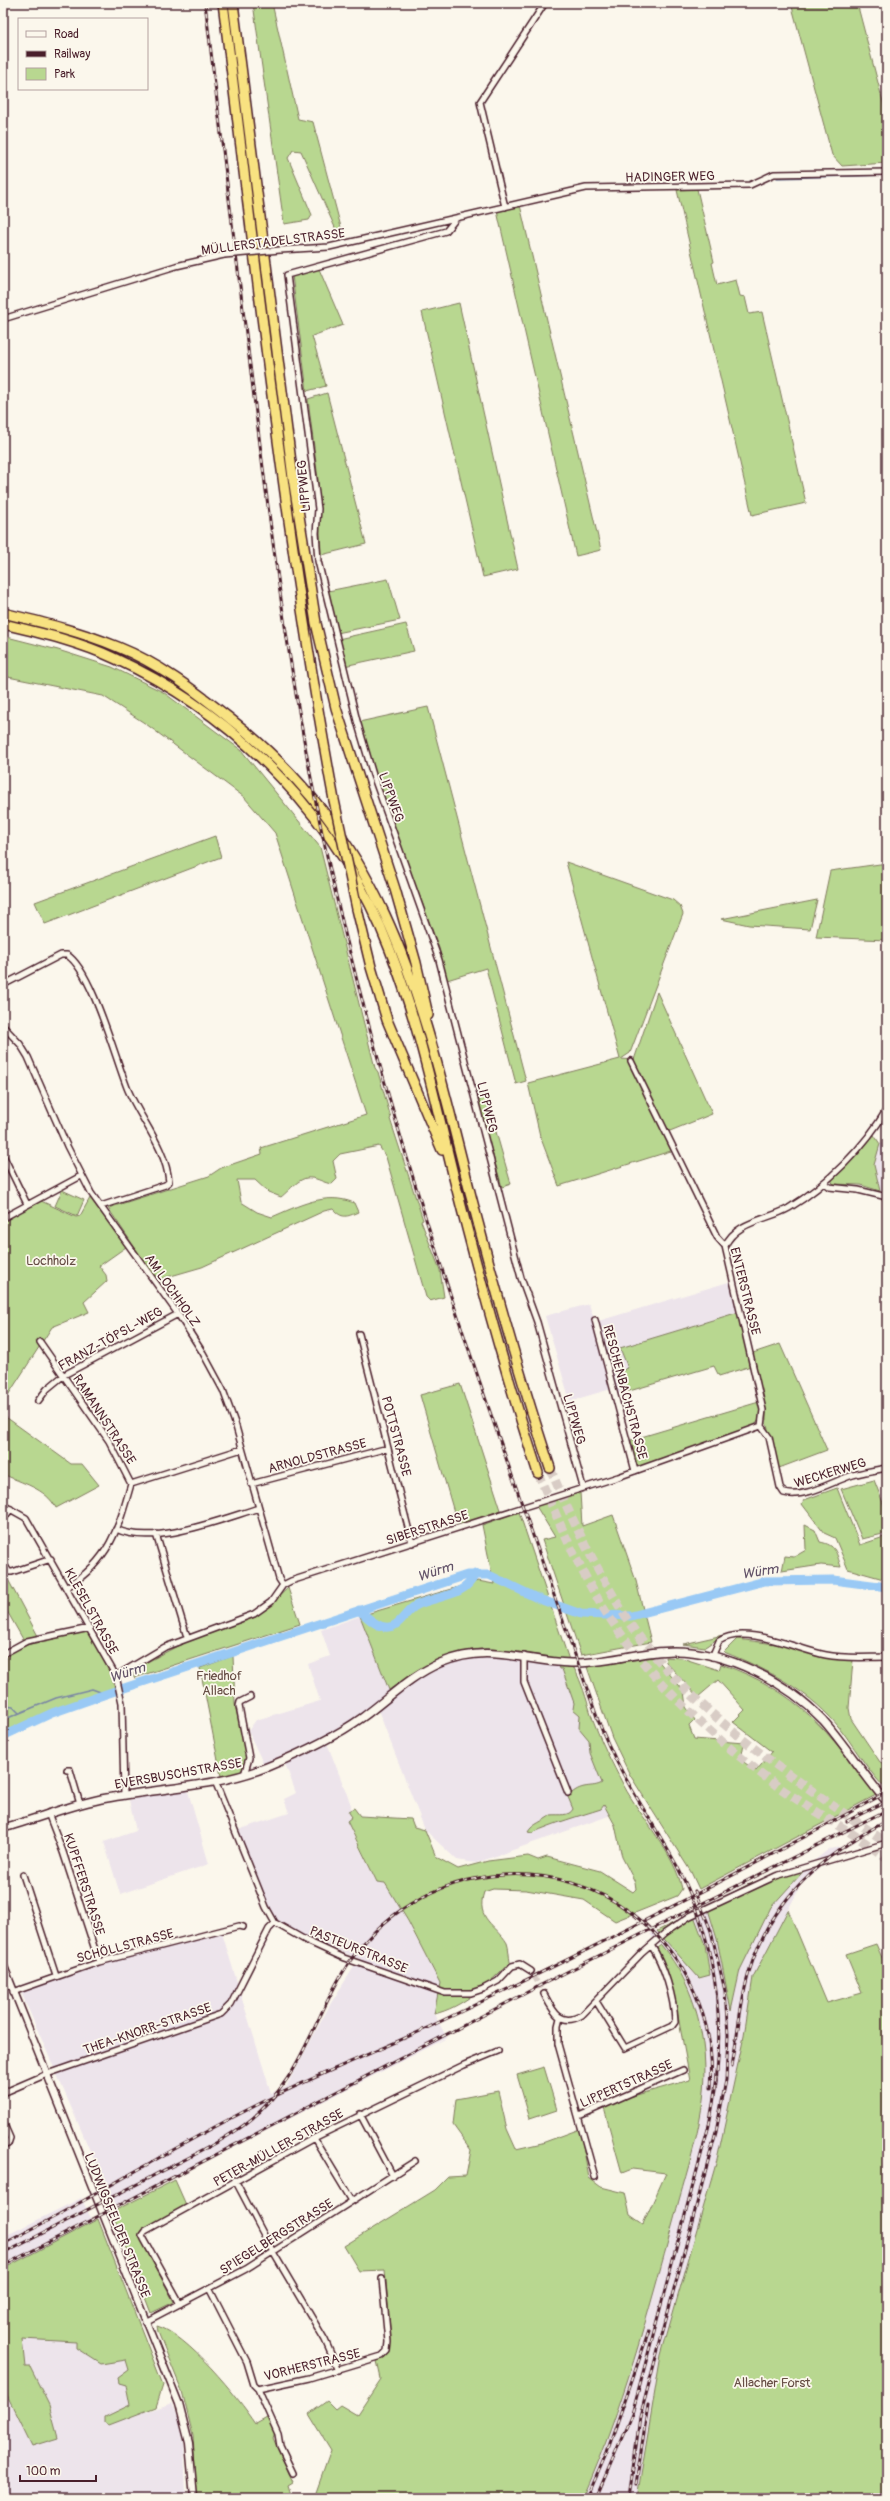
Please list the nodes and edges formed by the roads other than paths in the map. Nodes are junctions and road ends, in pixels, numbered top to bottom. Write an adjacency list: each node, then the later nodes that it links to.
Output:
1 (223, 3): 16 (highway, bridge)
2 (233, 3): 12 (highway)
3 (545, 3): 5 (street)
4 (887, 172): 5 (street, HADINGER WEG)
5 (505, 207): 6 (street, HADINGER WEG)
6 (455, 220): 7 (street, MÜLLERSTADELSTRASSE, bridge); 41 (street, LIPPWEG)
7 (3, 319)
8 (3, 613): 12 (highway)
9 (3, 624): 16 (highway)
10 (3, 985): 21 (street)
11 (3, 1026): 17 (street, AM LOCHHOLZ)
12 (432, 1044): 35 (highway)
13 (631, 1061): 25 (street, ENTERSTRASSE)
14 (887, 1109): 18 (street)
15 (3, 1155): 20 (street)
16 (454, 1175): 38 (highway)
17 (81, 1176): 20 (street); 21 (street, AM LOCHHOLZ)
18 (824, 1183): 19 (street); 25 (street)
19 (887, 1197)
20 (27, 1204): 22 (street)
21 (101, 1206): 26 (street, AM LOCHHOLZ)
22 (12, 1213): 23 (street); 24 (street)
23 (3, 1218)
24 (3, 1222)
25 (725, 1246): 32 (street, ENTERSTRASSE)
26 (178, 1314): 30 (street, FRANZ-TÖPSL-WEG); 34 (street, AM LOCHHOLZ)
27 (595, 1320): 37 (street, RESCHENBACHSTRASSE)
28 (359, 1334): 33 (street, POTTSTRASSE)
29 (40, 1342): 30 (street, RAMANNSTRASSE)
30 (64, 1375): 31 (street, FRANZ-TÖPSL-WEG); 39 (street, RAMANNSTRASSE)
31 (38, 1401)
32 (761, 1426): 36 (street, WECKERWEG); 37 (street, SIBERSTRASSE)
33 (388, 1448): 40 (street, ARNOLDSTRASSE); 48 (street, POTTSTRASSE)
34 (242, 1449): 39 (street); 40 (street, AM LOCHHOLZ)
35 (550, 1468)
36 (885, 1468)
37 (635, 1471): 41 (street, SIBERSTRASSE)
38 (538, 1473)
39 (132, 1484): 46 (street, RAMANNSTRASSE)
40 (252, 1484): 43 (street, AM LOCHHOLZ)
41 (583, 1487): 48 (street, SIBERSTRASSE)
42 (3, 1505): 44 (street, KLESELSTRASSE)
43 (259, 1508): 47 (street); 51 (street, AM LOCHHOLZ)
44 (12, 1509): 45 (street); 49 (street, KLESELSTRASSE)
45 (3, 1519)
46 (116, 1529): 47 (street); 52 (street, RAMANNSTRASSE)
47 (156, 1534): 54 (street)
48 (412, 1543): 51 (street, SIBERSTRASSE)
49 (51, 1559): 50 (street); 52 (street, KLESELSTRASSE)
50 (3, 1563)
51 (283, 1586): 54 (street, SIBERSTRASSE)
52 (67, 1587): 53 (street, KLESELSTRASSE)
53 (90, 1628): 55 (street); 59 (street, KLESELSTRASSE)
54 (187, 1637): 59 (street, SIBERSTRASSE)
55 (3, 1654)
56 (524, 1656): 57 (main road, EVERSBUSCHSTRASSE); 62 (main road, EVERSBUSCHSTRASSE); 64 (street)
57 (712, 1657): 58 (street); 66 (main road, EVERSBUSCHSTRASSE)
58 (887, 1657)
59 (116, 1676): 65 (street, KLESELSTRASSE)
60 (250, 1697): 62 (street)
61 (66, 1770): 67 (street)
62 (244, 1775): 63 (main road, EVERSBUSCHSTRASSE)
63 (215, 1781): 65 (main road, EVERSBUSCHSTRASSE); 72 (street)
64 (568, 1793)
65 (124, 1795): 67 (main road, EVERSBUSCHSTRASSE)
66 (887, 1802)
67 (80, 1804): 68 (main road, EVERSBUSCHSTRASSE)
68 (48, 1813): 69 (main road, EVERSBUSCHSTRASSE); 75 (street, KUPFFERSTRASSE)
69 (3, 1828)
70 (887, 1843): 74 (street)
71 (23, 1875): 78 (street)
72 (275, 1923): 77 (street, PASTEURSTRASSE); 85 (street, THEA-KNORR-STRASSE)
73 (244, 1927): 75 (street, SCHÖLLSTRASSE)
74 (651, 1945): 81 (street); 81 (street)
75 (99, 1962): 78 (street, SCHÖLLSTRASSE)
76 (3, 1964): 79 (street, LUDWIGSFELDER STRASSE)
77 (531, 1971)
78 (56, 1976): 79 (street, SCHÖLLSTRASSE)
79 (13, 1992): 85 (street, LUDWIGSFELDER STRASSE)
80 (544, 1994): 82 (street)
81 (596, 2001): 82 (street)
82 (560, 2018): 88 (street)
83 (498, 2051): 87 (street, PETER-MÜLLER-STRASSE)
84 (682, 2070): 88 (street, LIPPERTSTRASSE)
85 (47, 2074): 86 (street, THEA-KNORR-STRASSE); 101 (street, LUDWIGSFELDER STRASSE)
86 (3, 2093)
87 (360, 2114): 90 (street, PETER-MÜLLER-STRASSE); 93 (street)
88 (579, 2116): 94 (street)
89 (3, 2122): 91 (street)
90 (314, 2138): 95 (street, PETER-MÜLLER-STRASSE); 96 (street)
91 (3, 2146)
92 (415, 2161): 93 (street, SPIEGELBERGSTRASSE)
93 (392, 2176): 96 (street, SPIEGELBERGSTRASSE)
94 (595, 2177)
95 (235, 2180): 97 (street); 100 (street, PETER-MÜLLER-STRASSE)
96 (352, 2202): 97 (street, SPIEGELBERGSTRASSE)
97 (273, 2252): 99 (street, SPIEGELBERGSTRASSE); 102 (street)
98 (382, 2279): 102 (street, VORHERSTRASSE)
99 (210, 2290): 100 (street, SPIEGELBERGSTRASSE); 103 (street)
100 (180, 2304): 101 (street, SPIEGELBERGSTRASSE)
101 (145, 2322): 105 (street, LUDWIGSFELDER STRASSE)
102 (338, 2370): 103 (street, VORHERSTRASSE)
103 (258, 2389): 104 (street, VORHERSTRASSE)
104 (293, 2473)
105 (194, 2498)

